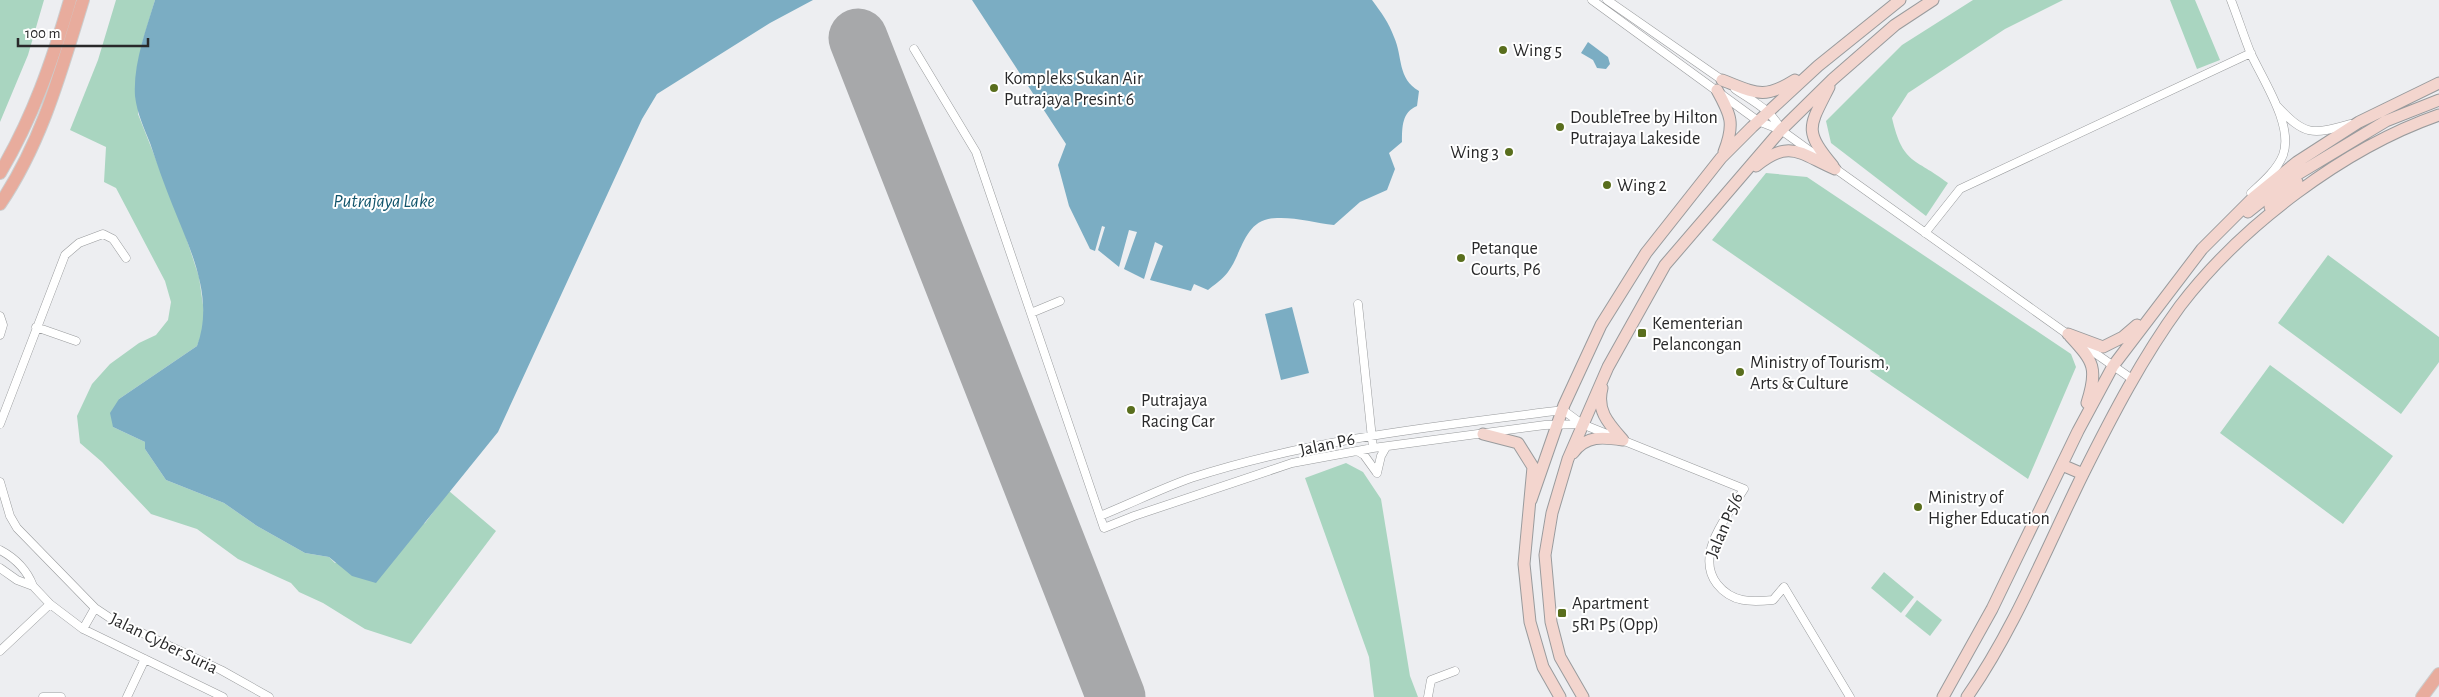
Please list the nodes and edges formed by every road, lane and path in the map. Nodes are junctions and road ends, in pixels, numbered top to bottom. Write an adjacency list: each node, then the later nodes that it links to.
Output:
1 (70, 0): 24 (main road)
2 (83, 0): 26 (main road)
3 (1592, 0): 13 (street)
4 (1607, 0): 13 (street)
5 (1900, 0): 10 (street)
6 (1933, 0): 11 (street)
7 (2231, 0): 9 (street)
8 (914, 49): 34 (street)
9 (2251, 53): 15 (street); 27 (street)
10 (1818, 66): 13 (street); 16 (street)
11 (1833, 79): 20 (street); 23 (street)
12 (2439, 83): 19 (street)
13 (1720, 85): 16 (street); 18 (street); 22 (street)
14 (2439, 100): 21 (street)
15 (2276, 104): 19 (street); 28 (street)
16 (1768, 112): 18 (street); 20 (street)
17 (2439, 115): 30 (street)
18 (1758, 121): 20 (street); 22 (street)
19 (2359, 122): 28 (street)
20 (1780, 130): 23 (street); 25 (street)
21 (2329, 155): 30 (street); 33 (street)
22 (1721, 158): 43 (street)
23 (1835, 169): 25 (street); 27 (street)
24 (0, 173)
25 (1721, 198): 41 (street)
26 (0, 204)
27 (1925, 233): 37 (street)
28 (2202, 249): 33 (street)
29 (126, 258): 36 (street)
30 (2219, 262): 42 (street)
31 (1060, 301): 34 (street)
32 (1358, 304): 49 (street)
33 (2154, 311): 37 (street); 40 (street)
34 (1031, 313): 59 (street)
35 (0, 316): 38 (street)
36 (36, 327): 39 (street); 44 (street)
37 (2068, 334): 40 (street); 47 (street)
38 (0, 335)
39 (76, 341)
40 (2113, 366): 42 (street); 47 (street)
41 (1608, 367): 46 (street); 50 (street)
42 (2132, 379): 56 (street)
43 (1563, 410): 45 (street); 46 (street); 49 (street, Jalan P6)
44 (0, 424)
45 (1558, 424): 46 (street, Jalan P6); 48 (street, Jalan P6); 58 (street)
46 (1582, 424): 50 (street, Jalan P5/6); 54 (street)
47 (2078, 431): 55 (street)
48 (1483, 434): 51 (street, Jalan P6); 58 (street)
49 (1371, 435): 52 (street); 59 (street, Jalan P6)
50 (1623, 440): 54 (street); 79 (street, Jalan P5/6)
51 (1386, 446): 52 (street, Jalan P6); 53 (street)
52 (1373, 448): 53 (street, Jalan P6)
53 (1359, 452): 59 (street, Jalan P6)
54 (1568, 459): 78 (street)
55 (2062, 465): 56 (street); 80 (street)
56 (2083, 474): 81 (street)
57 (0, 482): 64 (street, Jalan Cyber Suria)
58 (1531, 500): 77 (street)
59 (1100, 516)
60 (0, 551): 62 (street)
61 (0, 568): 62 (street)
62 (33, 586): 63 (street)
63 (50, 604): 65 (street); 66 (street)
64 (95, 608): 65 (street); 70 (street, Jalan Cyber Suria)
65 (83, 629): 67 (street)
66 (0, 651)
67 (146, 659): 73 (street); 74 (street)
68 (1456, 671): 76 (street)
69 (2439, 674): 82 (main road)
70 (260, 695): 75 (street, Jalan Cyber Suria)
71 (43, 697): 72 (street)
72 (61, 697)
73 (127, 697)
74 (223, 697)
75 (268, 697)
76 (1428, 697)
77 (1560, 697)
78 (1583, 697)
79 (1850, 697)
80 (1943, 697)
81 (1968, 697)
82 (2422, 697)

